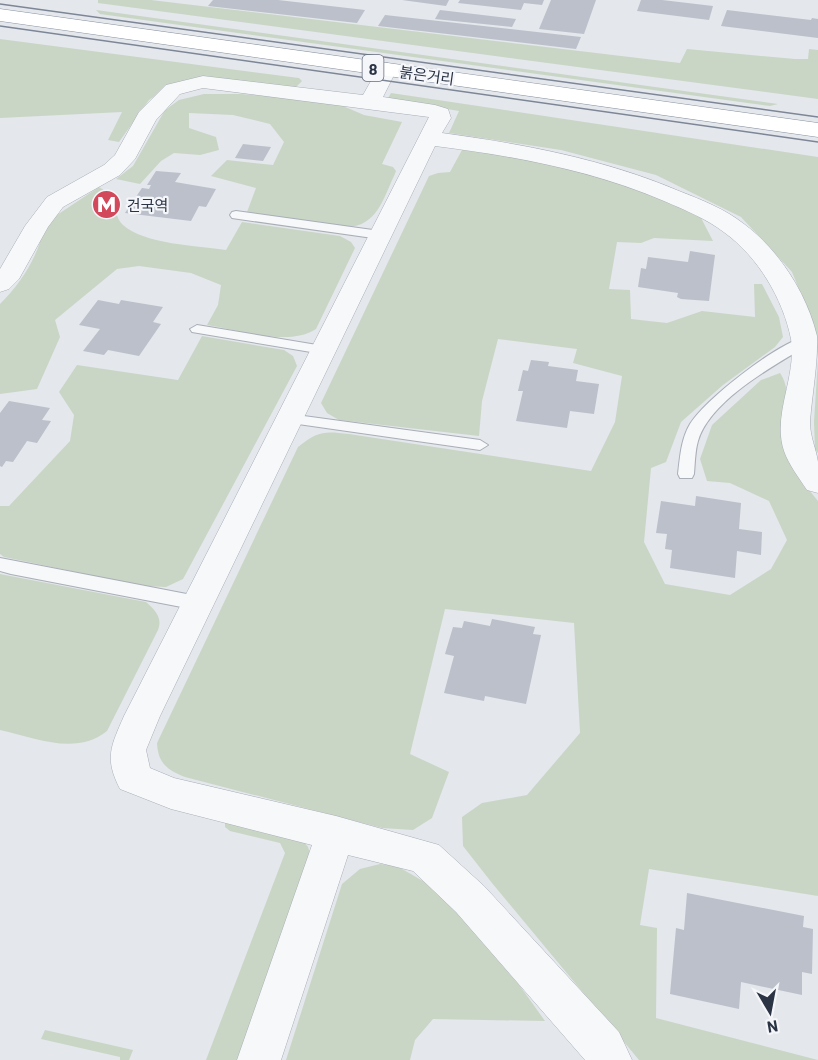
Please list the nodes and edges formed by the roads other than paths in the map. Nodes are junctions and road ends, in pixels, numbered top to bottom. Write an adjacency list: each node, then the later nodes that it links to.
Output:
1 (0, 15): 2 (highway, 붉은거리 / 8)
2 (387, 69): 3 (street); 5 (highway, 붉은거리 / 8)
3 (370, 102): 7 (street); 10 (street)
4 (818, 112): 5 (highway)
5 (747, 120): 6 (highway, 붉은거리 / 8)
6 (818, 130)
7 (428, 138): 9 (street); 12 (street)
8 (236, 215): 9 (lane)
9 (380, 235): 13 (street)
10 (0, 284)
11 (197, 329): 13 (lane)
12 (804, 341): 16 (lane); 17 (street)
13 (323, 350): 14 (street)
14 (289, 419): 15 (lane); 19 (street)
15 (480, 445)
16 (686, 474)
17 (818, 483)
18 (0, 564): 19 (lane)
19 (197, 603): 20 (street)
20 (336, 833): 21 (street); 22 (street)
21 (259, 1060)
22 (610, 1060)

